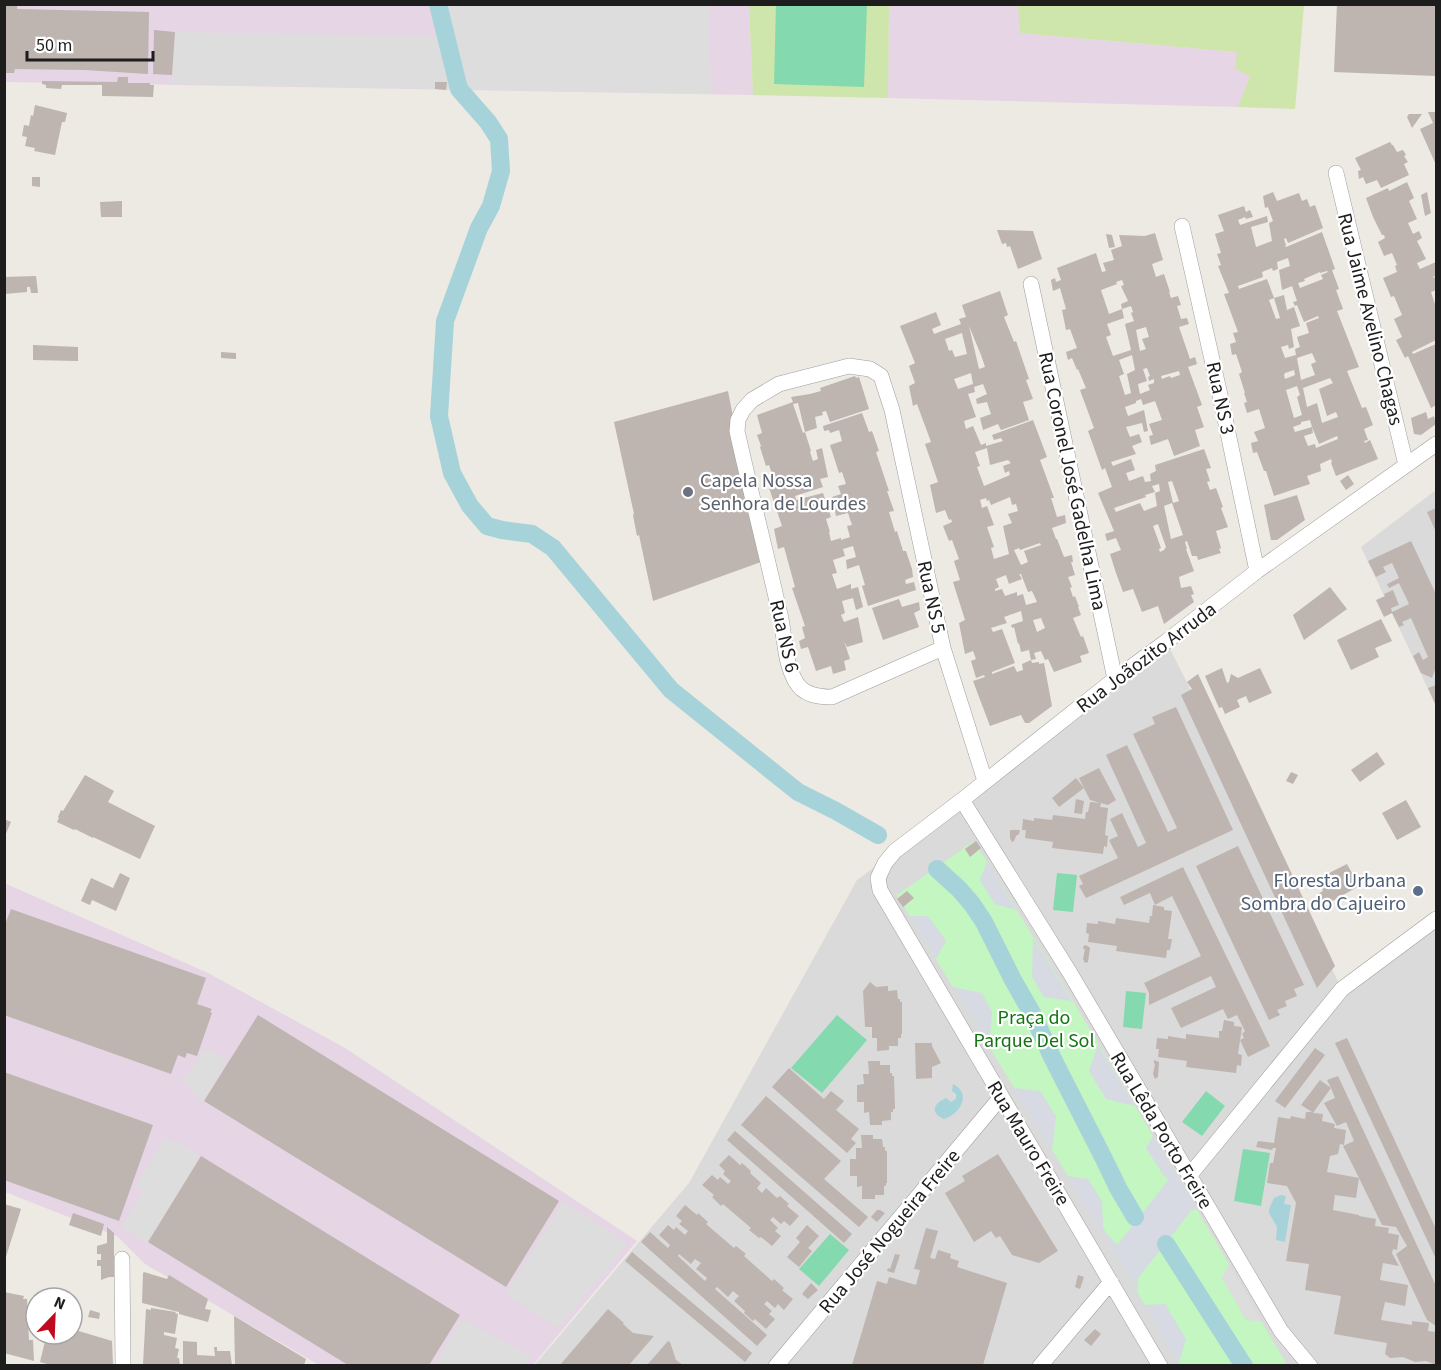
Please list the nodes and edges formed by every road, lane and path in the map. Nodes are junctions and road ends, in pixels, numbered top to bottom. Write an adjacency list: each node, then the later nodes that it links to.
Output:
1 (1336, 173): 6 (street, Rua Jaime Avelino Chagas)
2 (1182, 226): 7 (street, Rua NS 3)
3 (1031, 284): 9 (street, Rua Coronel José Gadelha Lima)
4 (737, 431): 8 (street, Rua NS 6); 8 (street, Rua NS 5)
5 (1437, 444): 6 (street, Rua Joãozito Arruda)
6 (1406, 465): 7 (street, Rua Joãozito Arruda)
7 (1257, 571): 9 (street, Rua Joãozito Arruda)
8 (943, 648): 10 (street, Rua NS 5)
9 (1115, 679): 10 (street, Rua Joãozito Arruda)
10 (986, 782): 11 (street, Rua Joãozito Arruda)
11 (962, 800): 12 (street, Rua Joãozito Arruda); 15 (street, Rua Lêda Porto Freire)
12 (880, 890): 14 (street, Rua Mauro Freire)
13 (1437, 919): 15 (street)
14 (1001, 1097): 17 (street, Rua Mauro Freire); 19 (street, Rua José Nogueira Freire)
15 (1189, 1176): 22 (street, Rua Lêda Porto Freire)
16 (122, 1259): 18 (street)
17 (1111, 1282): 20 (street); 21 (street, Rua Mauro Freire)
18 (123, 1365)
19 (776, 1365)
20 (1041, 1365)
21 (1160, 1365)
22 (1310, 1365)

